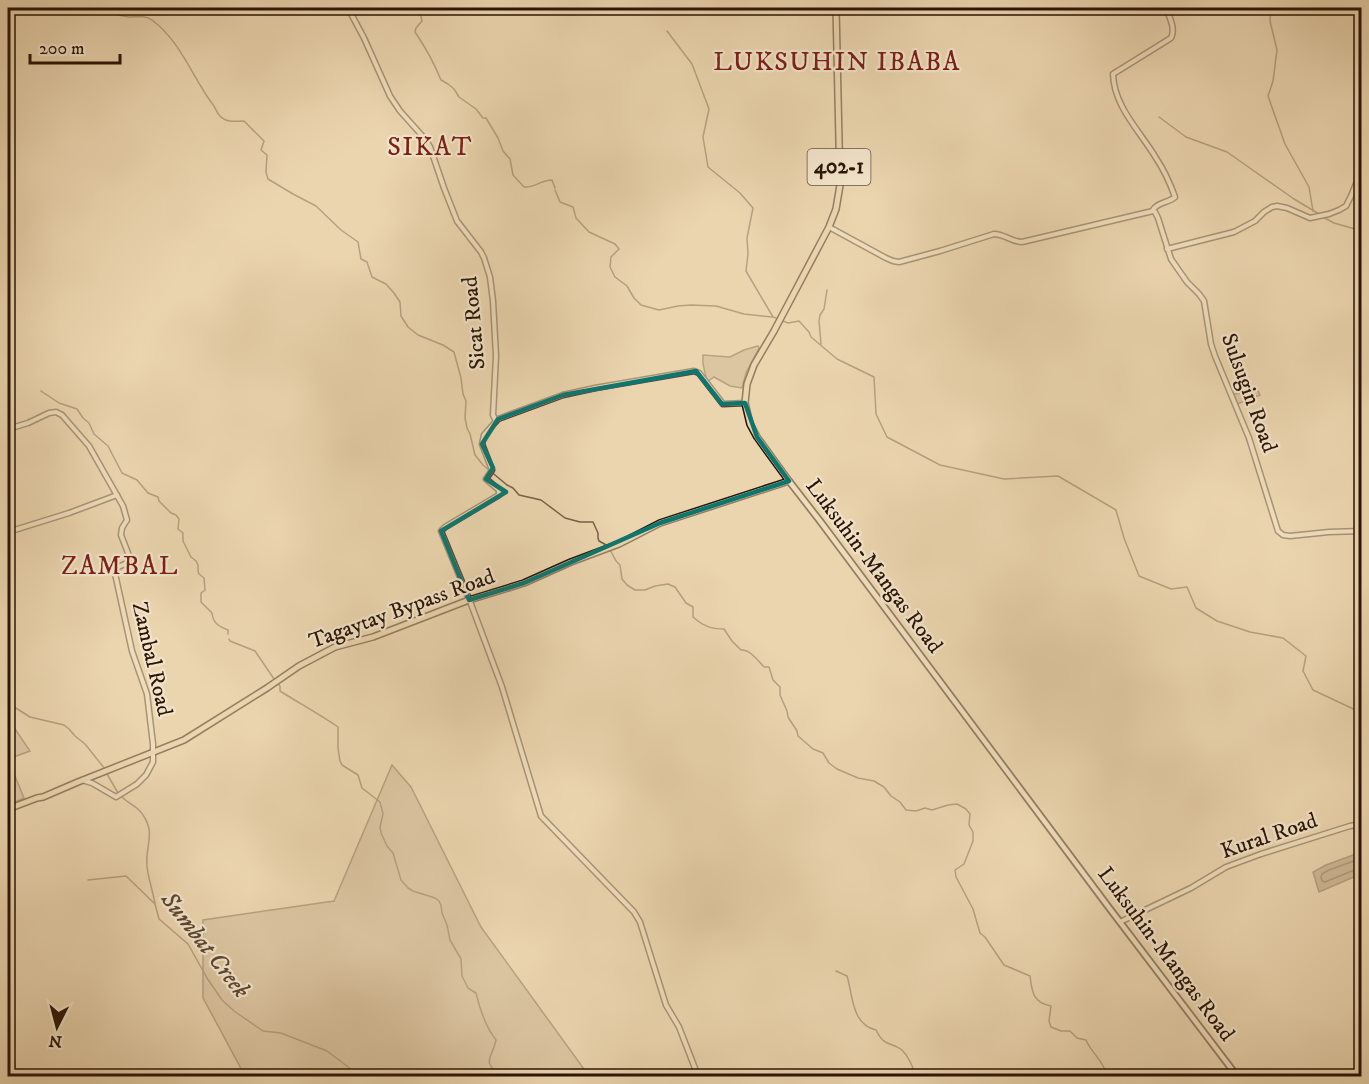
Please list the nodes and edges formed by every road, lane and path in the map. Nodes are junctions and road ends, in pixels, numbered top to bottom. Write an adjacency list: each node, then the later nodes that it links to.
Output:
1 (348, 8): 9 (street, Sicat Road)
2 (836, 8): 6 (main road, Luksuhin-Mangas Road / 402-1)
3 (1166, 8): 5 (street)
4 (1362, 169): 7 (street)
5 (1153, 211): 6 (street); 7 (street, Sulsugin Road)
6 (829, 226): 8 (main road, Luksuhin-Mangas Road / 402-1)
7 (1167, 249): 13 (street, Sulsugin Road)
8 (745, 403): 9 (street); 11 (main road, Luksuhin-Mangas Road / 402-1)
9 (496, 421): 15 (street)
10 (8, 429): 12 (street, Zambal Road)
11 (789, 481): 15 (main road, Tagaytay Bypass Road); 20 (main road, Luksuhin-Mangas Road / 402-1)
12 (117, 495): 14 (street); 16 (street, Zambal Road)
13 (1362, 531)
14 (8, 532)
15 (469, 600): 16 (main road, Tagaytay Bypass Road); 23 (street)
16 (153, 752): 17 (main road, Tagaytay Bypass Road); 17 (street, Zambal Road)
17 (78, 782): 18 (main road, Tagaytay Bypass Road)
18 (8, 809)
19 (1362, 835): 20 (street, Kural Road)
20 (1120, 922): 24 (main road, Luksuhin-Mangas Road / 402-1)
21 (8, 1017): 22 (main road)
22 (12, 1077)
23 (698, 1077)
24 (1237, 1077)

